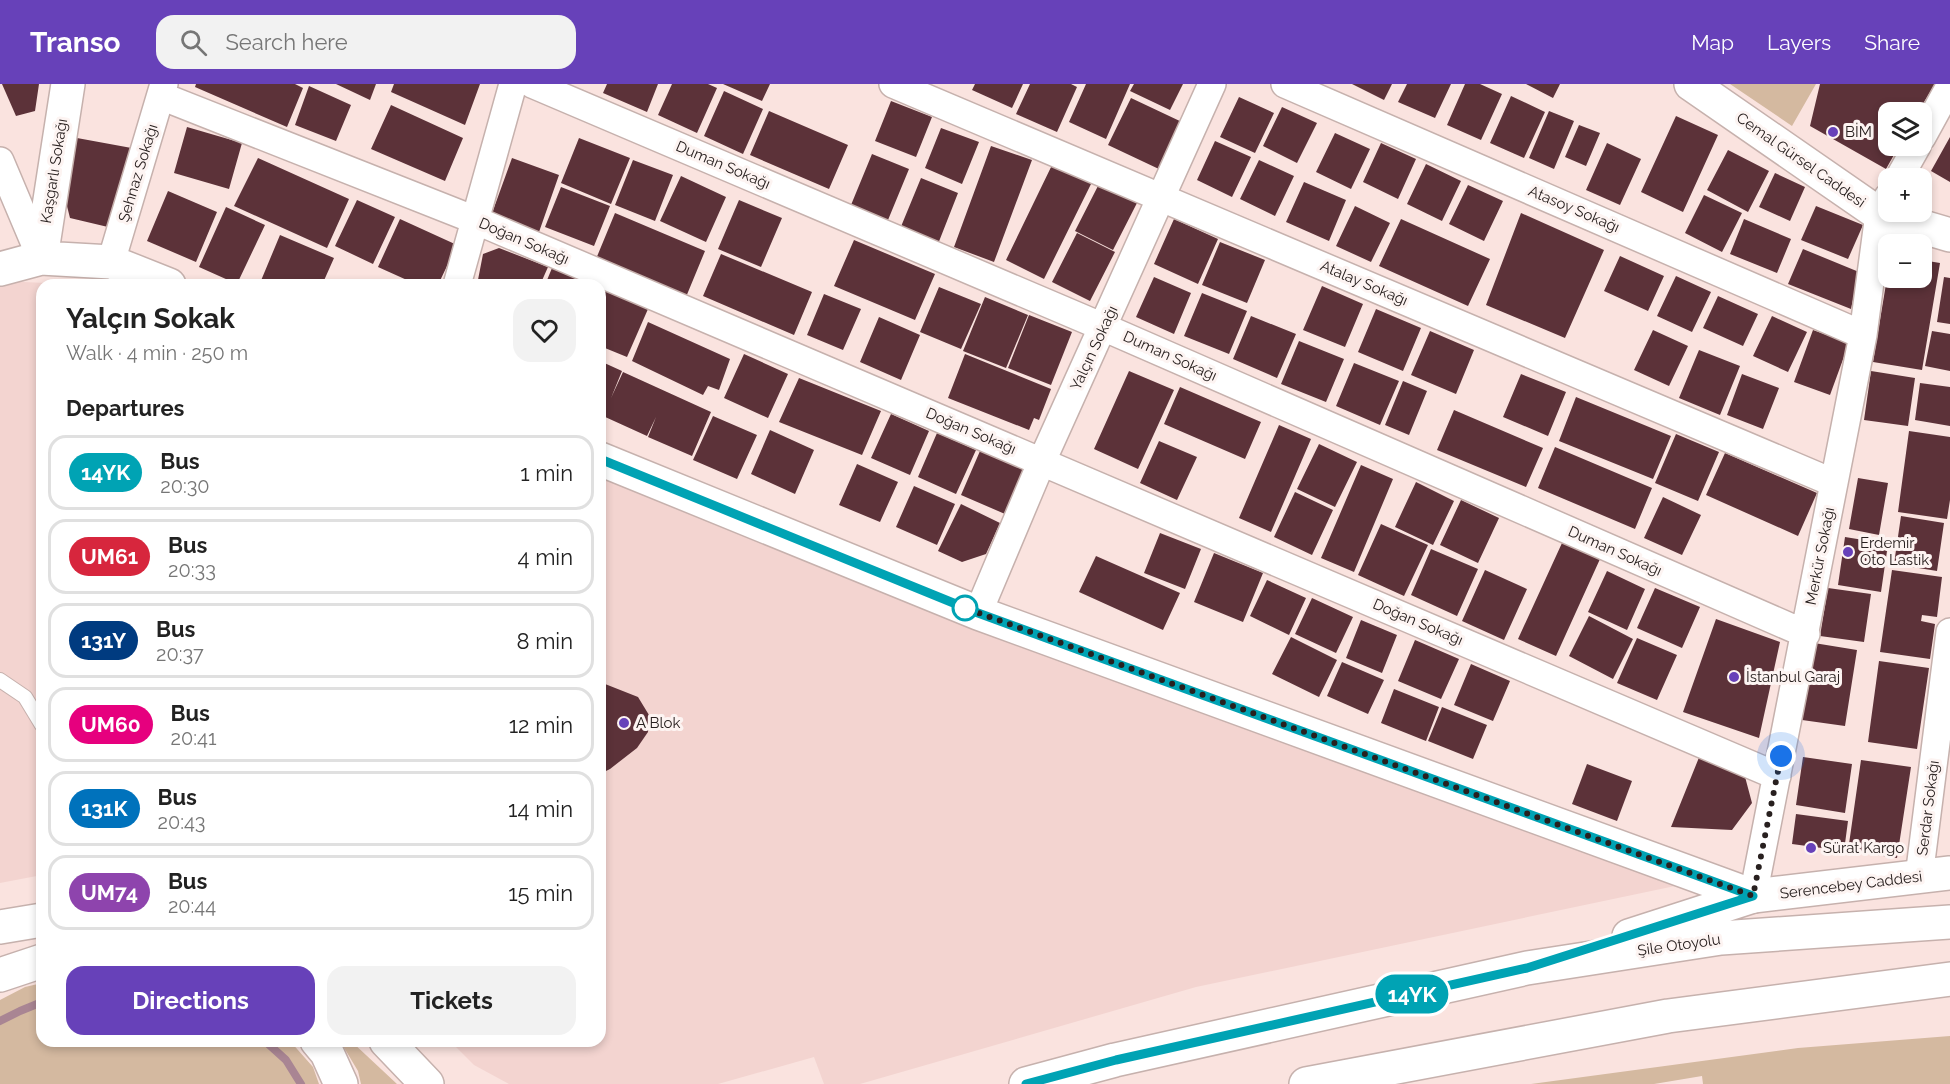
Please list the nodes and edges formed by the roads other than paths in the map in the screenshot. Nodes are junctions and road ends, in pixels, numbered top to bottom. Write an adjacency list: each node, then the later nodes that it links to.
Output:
1 (68, 84): 18 (main road, Kaşgarlı Sokağı)
2 (513, 84): 14 (street)
3 (532, 84): 23 (street, Duman Sokağı)
4 (893, 84): 12 (street, Atalay Sokağı)
5 (1212, 84): 12 (street, Yalçın Sokağı)
6 (1285, 84): 24 (street, Atasoy Sokağı)
7 (1691, 84): 13 (main road, Cemal Gürsel Caddesi)
8 (1950, 86): 10 (street)
9 (162, 90): 14 (street, Doğan Sokağı); 19 (street, Şehnaz Sokağı)
10 (1932, 119)
11 (0, 161): 18 (street)
12 (1162, 197): 23 (street, Yalçın Sokağı); 27 (street, Atalay Sokağı)
13 (1878, 201)
14 (475, 220): 22 (street); 26 (street, Doğan Sokağı)
15 (1881, 222): 24 (street, Merkür Sokağı)
16 (1923, 222): 17 (main road, Cemal Gürsel Caddesi)
17 (1950, 234)
18 (41, 258): 19 (main road); 20 (main road)
19 (111, 262): 21 (main road)
20 (0, 269)
21 (154, 279)
22 (459, 279)
23 (1103, 327): 26 (street, Yalçın Sokağı); 30 (street, Duman Sokağı)
24 (1863, 335): 27 (street, Merkür Sokağı)
25 (606, 461): 28 (main road)
26 (1042, 461): 28 (street, Yalçın Sokağı); 33 (street, Doğan Sokağı)
27 (1834, 483): 30 (street, Merkür Sokağı)
28 (978, 613): 35 (main road)
29 (1950, 632): 34 (street, Serdar Sokağı)
30 (1806, 634): 33 (street, Merkür Sokağı)
31 (0, 680): 32 (lane)
32 (36, 715)
33 (1777, 776): 35 (street, Merkür Sokağı)
34 (1934, 875): 35 (main road, Serencebey Caddesi)
35 (1753, 896): 40 (main road, Serencebey Caddesi)
36 (36, 921): 38 (main road)
37 (1950, 922): 40 (main road, Şile Otoyolu)
38 (0, 927)
39 (36, 963): 41 (main road)
40 (1527, 968): 49 (main road, Şile Otoyolu)
41 (0, 975)
42 (1950, 979): 43 (main road)
43 (1863, 992): 44 (main road); 50 (main road)
44 (1950, 994)
45 (322, 1047): 47 (main road)
46 (392, 1047): 48 (main road)
47 (341, 1084)
48 (427, 1084)
49 (1026, 1084)
50 (1306, 1084)

